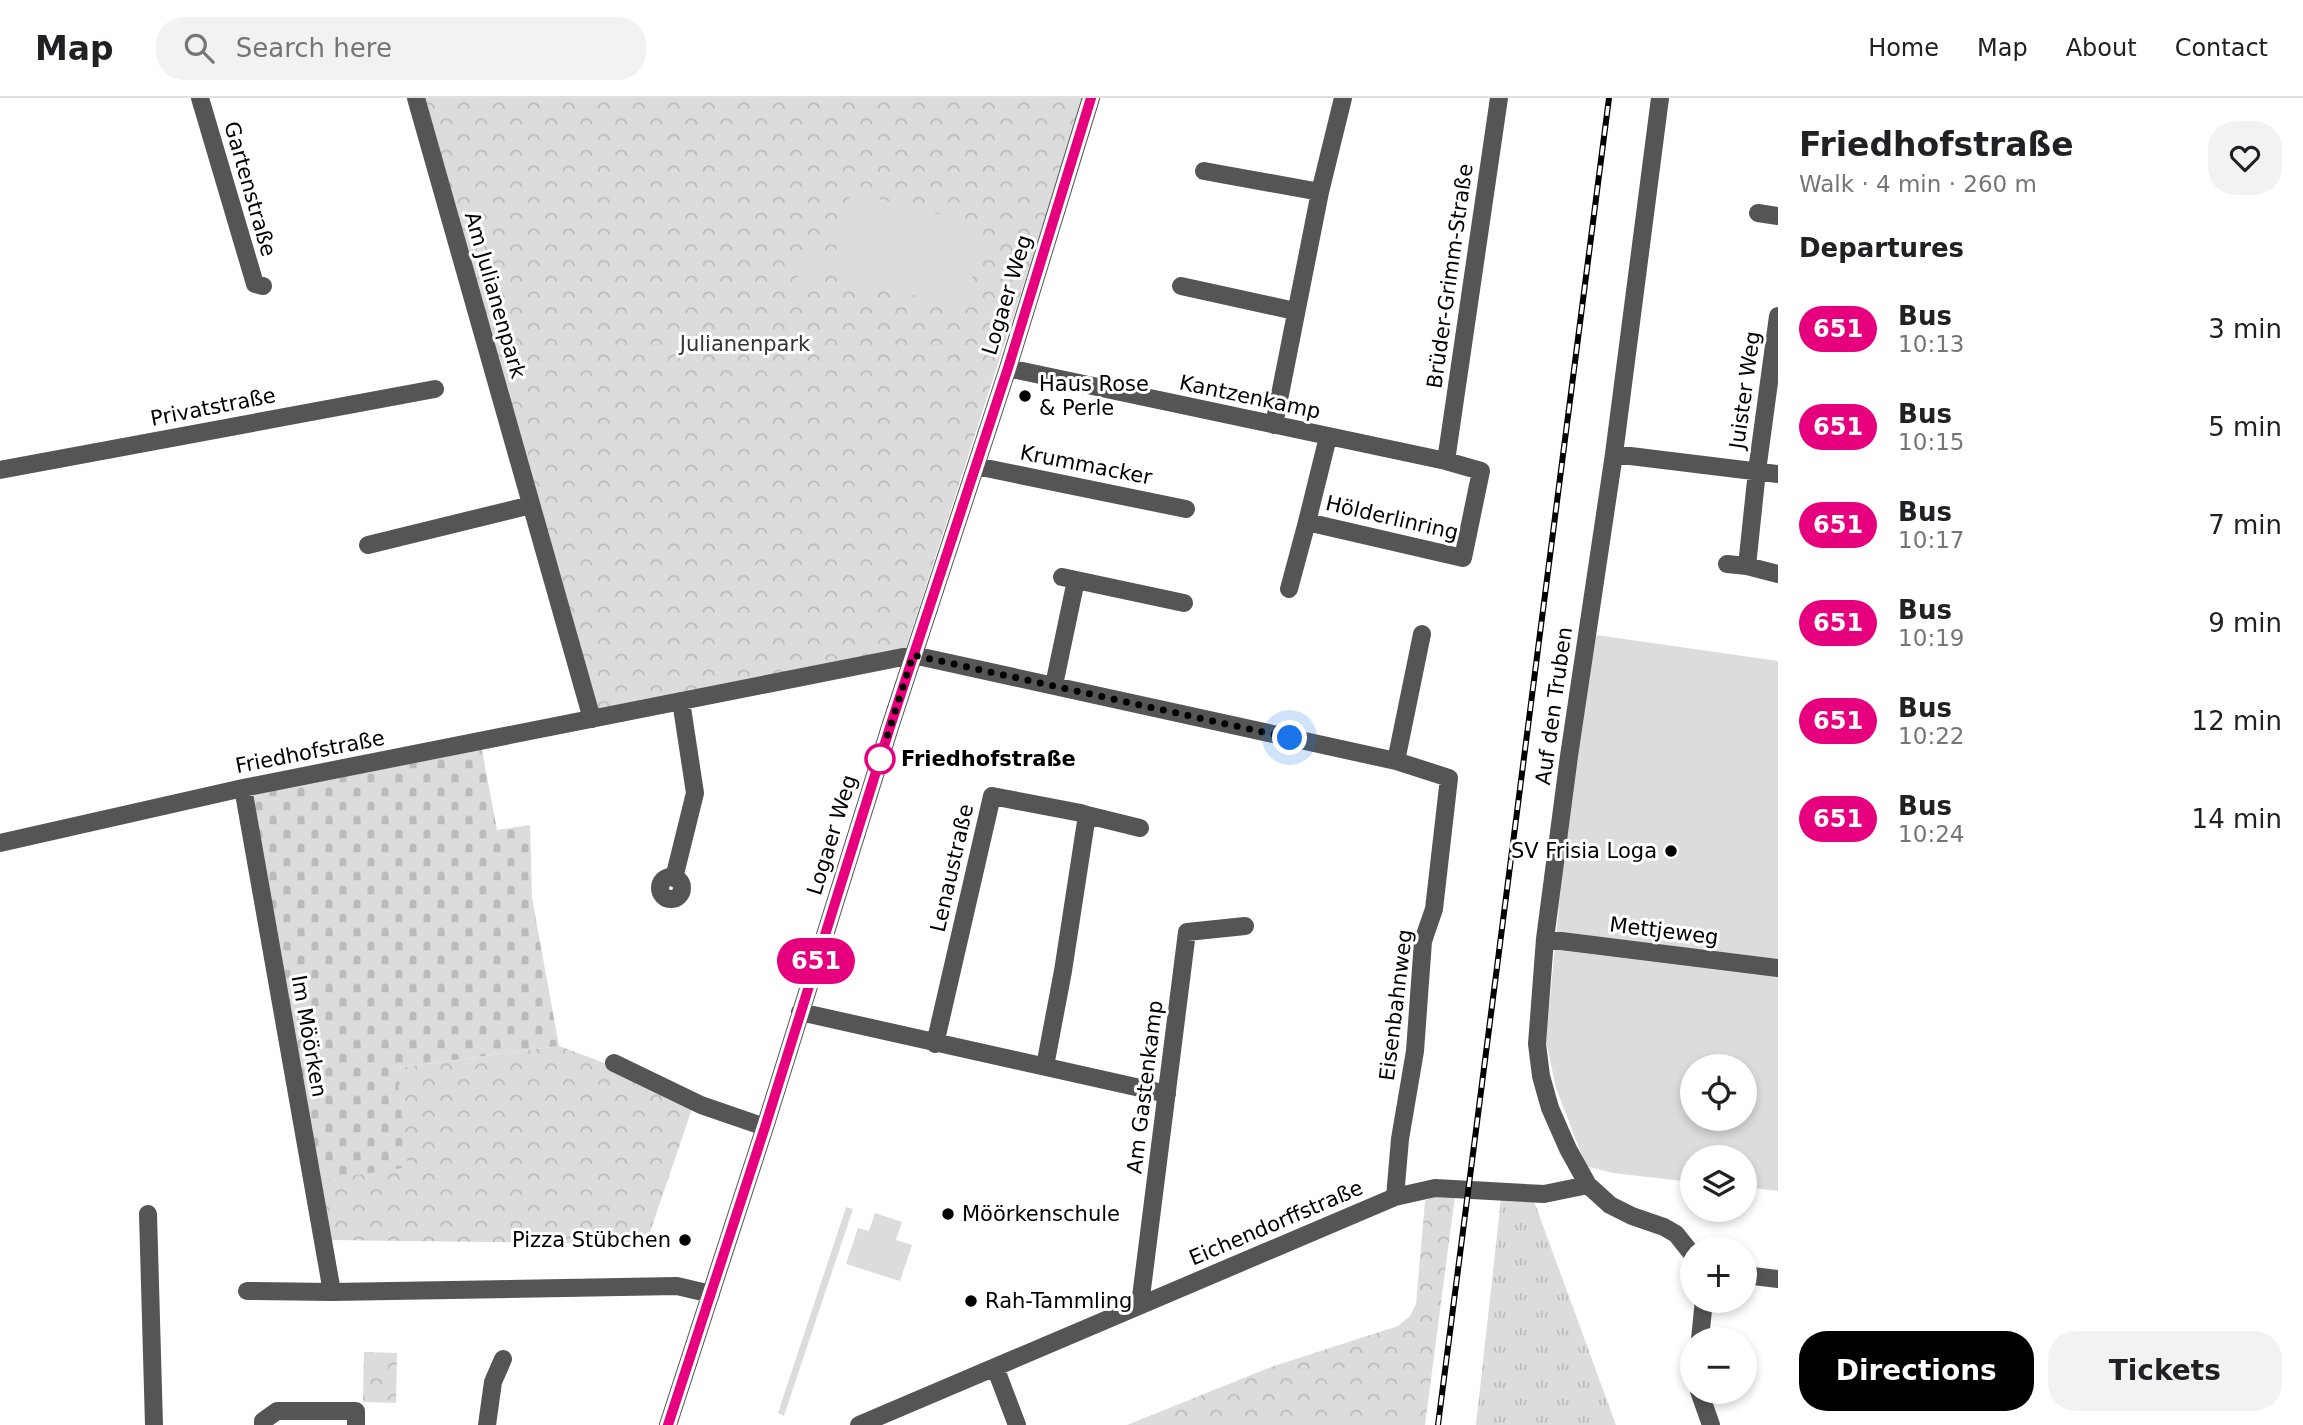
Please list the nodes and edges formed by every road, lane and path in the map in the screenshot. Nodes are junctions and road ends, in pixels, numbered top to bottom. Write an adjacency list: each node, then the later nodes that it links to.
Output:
1 (200, 98): 11 (street, Gartenstraße)
2 (416, 98): 26 (street, Am Julianenpark)
3 (1091, 98): 15 (street, Logaer Weg)
4 (1343, 98): 8 (street)
5 (1499, 98): 20 (street, Brüder-Grimm-Straße)
6 (1660, 98): 19 (street, Auf den Truben)
7 (1204, 171): 8 (street)
8 (1320, 192): 13 (street)
9 (1758, 213): 10 (street)
10 (1778, 216)
11 (263, 286)
12 (1181, 286): 13 (street)
13 (1295, 311): 17 (street)
14 (1778, 316): 24 (street, Juister Weg)
15 (1008, 368): 17 (street, Kantzenkamp); 21 (street, Logaer Weg)
16 (435, 389): 22 (street, Privatstraße)
17 (1274, 425): 18 (street, Kantzenkamp)
18 (1328, 437): 20 (street, Kantzenkamp); 28 (street, Hölderlinring)
19 (1614, 454): 24 (street); 48 (street, Auf den Truben)
20 (1446, 461): 23 (street, Kantzenkamp)
21 (976, 466): 27 (street, Krummacker); 36 (street, Logaer Weg)
22 (0, 470)
23 (1481, 471): 28 (street, Hölderlinring)
24 (1757, 471): 25 (street); 31 (street, Juister Weg)
25 (1778, 474)
26 (531, 505): 29 (street); 39 (street, Am Julianenpark)
27 (1186, 509)
28 (1307, 522): 33 (street, Hölderlinring)
29 (368, 545)
30 (1727, 564): 31 (street)
31 (1746, 566): 32 (street)
32 (1778, 574)
33 (1289, 589)
34 (1184, 603): 37 (street)
35 (1422, 634): 40 (street)
36 (913, 655): 37 (street, Friedhofstraße); 38 (street, Friedhofstraße); 50 (street, Logaer Weg)
37 (1054, 685): 40 (street, Friedhofstraße)
38 (681, 701): 39 (street, Friedhofstraße); 46 (street)
39 (592, 719): 42 (street, Friedhofstraße)
40 (1396, 761): 41 (street, Friedhofstraße)
41 (1450, 778): 57 (street, Eisenbahnweg)
42 (243, 788): 45 (street, Friedhofstraße); 63 (street, Im Möörken)
43 (1087, 815): 44 (street, Lenaustraße); 51 (street, Lenaustraße); 53 (street)
44 (1140, 828)
45 (0, 843)
46 (674, 878)
47 (1245, 926): 54 (street, Am Gastenkamp)
48 (1545, 939): 49 (street, Mettjeweg); 56 (street, Auf den Truben)
49 (1778, 968)
50 (800, 1012): 51 (street); 55 (street, Logaer Weg)
51 (935, 1044): 53 (street)
52 (614, 1063): 55 (street)
53 (1045, 1066): 54 (street)
54 (1167, 1094): 65 (street, Am Gastenkamp)
55 (765, 1127): 64 (street, Logaer Weg)
56 (1588, 1185): 57 (street, Eichendorffstraße); 59 (street, Auf den Truben)
57 (1395, 1197): 65 (street, Eichendorffstraße)
58 (148, 1214): 69 (street)
59 (1680, 1239)
60 (1757, 1276): 61 (street)
61 (1778, 1279)
62 (247, 1291): 63 (street)
63 (332, 1292): 64 (street)
64 (711, 1294): 73 (street, Logaer Weg)
65 (1140, 1306): 67 (street, Eichendorffstraße)
66 (503, 1359): 72 (street)
67 (995, 1367): 74 (street, Eichendorffstraße); 75 (street)
68 (1704, 1404): 76 (street)
69 (154, 1425)
70 (262, 1425): 71 (street)
71 (356, 1425)
72 (487, 1425)
73 (668, 1425)
74 (859, 1425)
75 (1017, 1425)
76 (1711, 1425)

